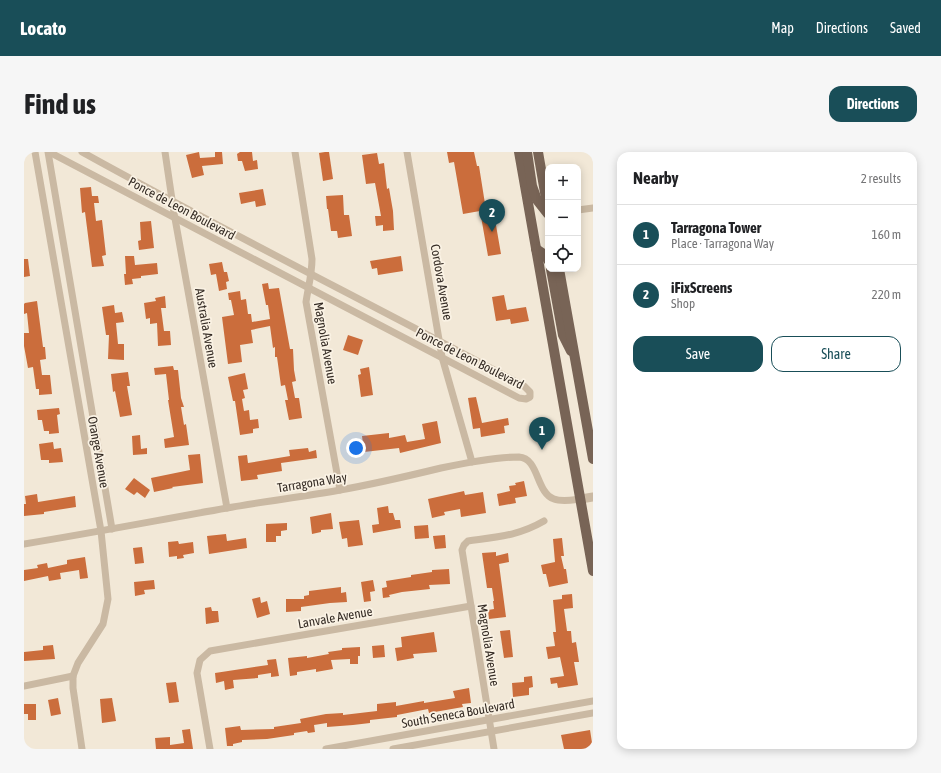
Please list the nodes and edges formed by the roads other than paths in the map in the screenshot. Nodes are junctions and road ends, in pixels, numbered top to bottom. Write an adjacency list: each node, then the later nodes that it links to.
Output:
1 (35, 152): 19 (street, Orange Avenue)
2 (49, 152): 15 (street, Ponce de Leon Boulevard); 18 (street, Orange Avenue)
3 (82, 152): 11 (street, Ponce de Leon Boulevard)
4 (165, 152): 11 (street, Australia Avenue)
5 (294, 152): 22 (street, Magnolia Avenue)
6 (407, 152): 24 (street, Cordova Avenue)
7 (519, 152): 16 (main road)
8 (527, 152): 13 (main road)
9 (538, 152): 10 (main road)
10 (546, 200)
11 (173, 202): 15 (street, Australia Avenue); 22 (street, Ponce de Leon Boulevard)
12 (593, 208): 14 (street)
13 (545, 210)
14 (581, 210)
15 (175, 218): 23 (street, Ponce de Leon Boulevard); 36 (street, Australia Avenue)
16 (536, 249): 17 (main road); 35 (main road)
17 (545, 254)
18 (68, 269): 19 (street); 25 (street, Orange Avenue)
19 (55, 270): 26 (street, Orange Avenue)
20 (551, 272): 27 (main road)
21 (560, 272): 27 (main road)
22 (312, 274): 23 (street, Magnolia Avenue); 24 (street, Ponce de Leon Boulevard)
23 (308, 287): 28 (street, Ponce de Leon Boulevard); 33 (street, Magnolia Avenue)
24 (439, 340): 28 (street, Cordova Avenue); 28 (street, Ponce de Leon Boulevard)
25 (81, 347): 26 (street); 29 (street, Orange Avenue)
26 (69, 350): 30 (street, Orange Avenue)
27 (574, 356): 31 (main road)
28 (442, 357): 32 (street, Cordova Avenue)
29 (95, 431): 30 (street); 38 (street, Orange Avenue)
30 (84, 433): 39 (street, Orange Avenue)
31 (593, 459)
32 (472, 462): 33 (street, Tarragona Way); 35 (street, Tarragona Way)
33 (340, 490): 36 (street, Tarragona Way)
34 (593, 497): 35 (street)
35 (581, 499): 41 (main road)
36 (227, 508): 38 (street, Tarragona Way)
37 (544, 521): 42 (street, Magnolia Avenue)
38 (112, 529): 39 (street, Tarragona Way)
39 (101, 531): 40 (street, Tarragona Way); 43 (street, Orange Avenue)
40 (24, 544)
41 (593, 571)
42 (471, 606): 48 (street, Magnolia Avenue); 53 (street, Lanvale Avenue)
43 (74, 676): 44 (street); 52 (street, Orange Avenue)
44 (24, 686)
45 (593, 701): 46 (street, South Seneca Boulevard)
46 (551, 709): 48 (street, South Seneca Boulevard); 49 (street)
47 (593, 713): 49 (street, South Seneca Boulevard)
48 (489, 720): 50 (street, Magnolia Avenue); 51 (street, South Seneca Boulevard)
49 (553, 720): 50 (street, South Seneca Boulevard)
50 (491, 732): 55 (street, South Seneca Boulevard); 56 (street, Magnolia Avenue)
51 (353, 747): 54 (street, South Seneca Boulevard)
52 (82, 749)
53 (210, 749)
54 (326, 749)
55 (393, 749)
56 (494, 749)

